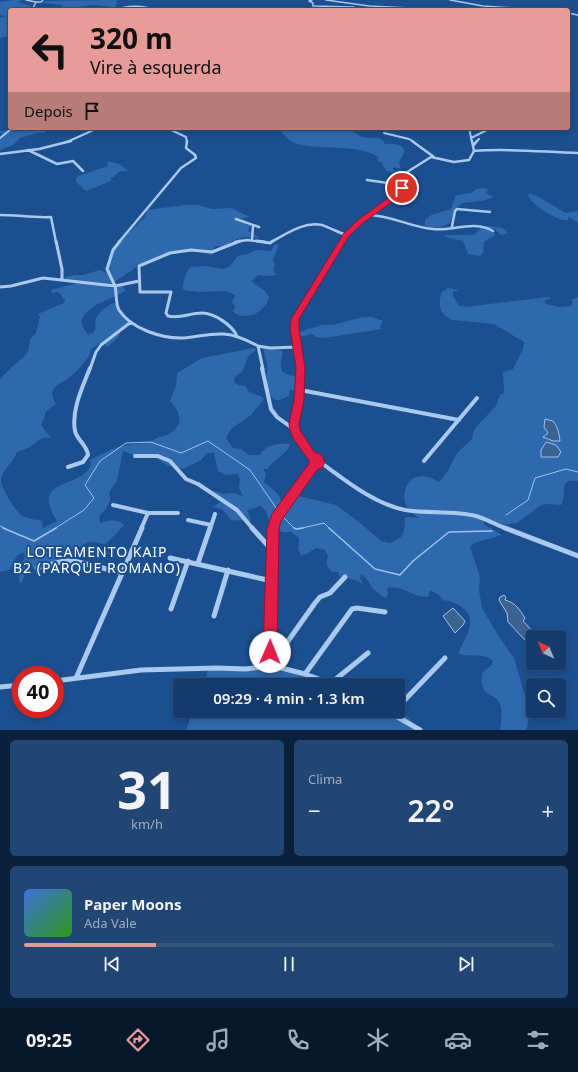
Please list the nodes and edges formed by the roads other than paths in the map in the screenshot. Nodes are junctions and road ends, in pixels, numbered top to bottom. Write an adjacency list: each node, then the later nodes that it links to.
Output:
1 (26, 0): 7 (street)
2 (42, 0): 7 (street)
3 (326, 0): 13 (street)
4 (450, 0): 8 (street)
5 (312, 1): 6 (street); 12 (street)
6 (316, 1)
7 (36, 2): 9 (street)
8 (486, 6): 14 (street); 15 (street)
9 (33, 8)
10 (120, 8): 11 (street)
11 (151, 8)
12 (354, 8)
13 (406, 8)
14 (483, 8)
15 (518, 8)
16 (9, 130): 22 (street)
17 (94, 130): 26 (street)
18 (171, 130): 46 (street)
19 (469, 130): 23 (street)
20 (486, 130): 23 (street)
21 (384, 134): 30 (street)
22 (0, 138)
23 (471, 138): 25 (street)
24 (479, 139): 25 (street)
25 (473, 146): 27 (street)
26 (28, 150): 29 (street); 31 (street)
27 (474, 151): 28 (street); 30 (street)
28 (578, 153)
29 (0, 154)
30 (434, 157): 33 (street)
31 (83, 171)
32 (367, 180): 33 (street)
33 (402, 184): 36 (street)
34 (490, 212): 39 (street)
35 (0, 215): 44 (street)
36 (369, 215): 39 (street); 42 (street)
37 (236, 219): 38 (street)
38 (253, 226): 40 (street); 43 (street)
39 (452, 226): 41 (street)
40 (259, 227)
41 (493, 231)
42 (346, 235): 43 (street); 51 (street)
43 (252, 240): 45 (street)
44 (62, 280): 46 (street); 47 (street)
45 (139, 281): 46 (street); 49 (street)
46 (115, 286): 48 (street)
47 (0, 287)
48 (131, 322): 49 (street); 61 (street)
49 (237, 336): 50 (street)
50 (258, 346): 51 (street); 55 (street)
51 (298, 346): 52 (street)
52 (300, 390): 54 (street); 55 (street)
53 (478, 398): 54 (street)
54 (459, 420): 59 (street)
55 (295, 430): 57 (street)
56 (135, 456): 68 (street)
57 (312, 458): 58 (street); 60 (street)
58 (320, 462): 60 (street); 69 (street)
59 (424, 462)
60 (314, 465): 68 (street)
61 (68, 467)
62 (113, 505): 63 (street)
63 (148, 513): 64 (street); 75 (street)
64 (178, 513)
65 (215, 514): 67 (street)
66 (188, 520): 67 (street)
67 (211, 525): 72 (street)
68 (272, 551): 77 (street)
69 (578, 556)
70 (170, 558): 71 (street)
71 (188, 561): 72 (street); 78 (street)
72 (198, 563): 74 (street)
73 (37, 568): 75 (street)
74 (228, 570): 77 (street); 80 (street)
75 (123, 573): 85 (street)
76 (345, 577): 83 (street)
77 (272, 580): 83 (street)
78 (171, 609)
79 (385, 612): 84 (street)
80 (214, 616)
81 (368, 653): 87 (street)
82 (445, 658): 91 (street)
83 (271, 666): 84 (street); 85 (street)
84 (305, 674): 86 (street)
85 (76, 678): 88 (street)
86 (316, 678)
87 (340, 678)
88 (64, 680)
89 (12, 686): 90 (street)
90 (0, 688)
91 (405, 700)
92 (401, 718): 93 (street)
93 (420, 730)

